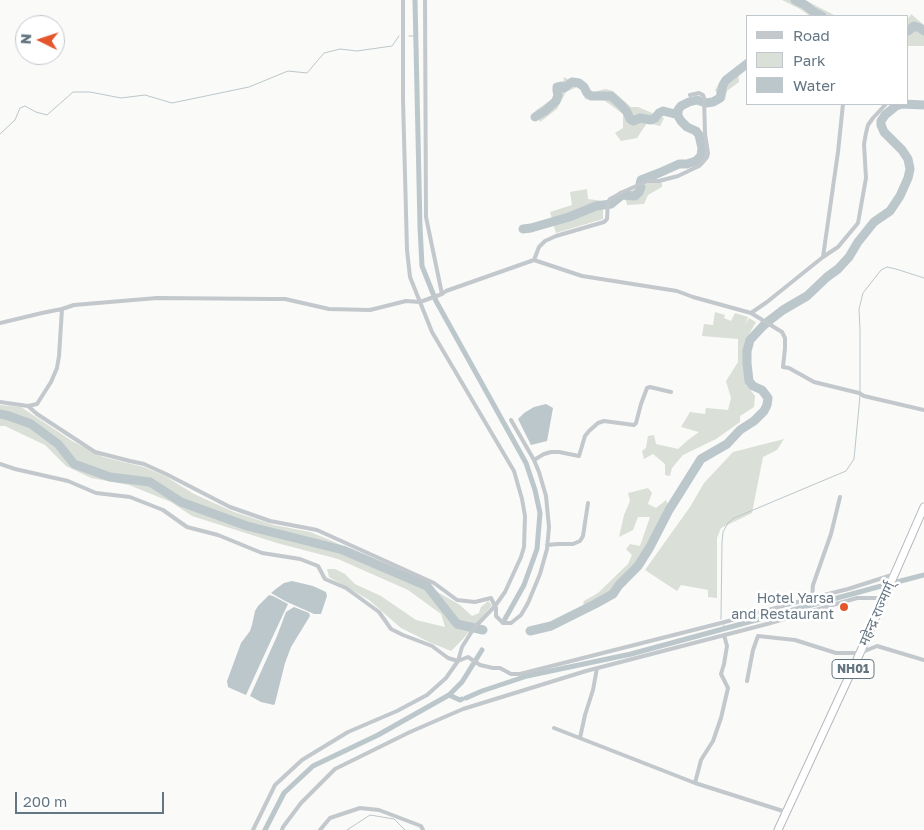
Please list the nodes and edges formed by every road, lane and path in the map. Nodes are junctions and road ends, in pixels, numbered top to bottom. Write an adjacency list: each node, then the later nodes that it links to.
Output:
1 (403, 0): 9 (street)
2 (426, 0): 8 (street)
3 (690, 95): 7 (street)
4 (843, 105): 6 (street)
5 (885, 105): 6 (street)
6 (823, 258): 11 (street)
7 (534, 260): 8 (street); 11 (street)
8 (442, 294): 9 (street)
9 (422, 301): 10 (street); 27 (street)
10 (62, 309): 12 (street); 15 (street)
11 (751, 313): 16 (street)
12 (0, 323)
13 (671, 392): 18 (street)
14 (0, 402): 15 (street)
15 (28, 406): 27 (street)
16 (924, 410)
17 (511, 420): 18 (street)
18 (534, 460): 23 (street)
19 (0, 464): 31 (street)
20 (840, 497): 26 (street)
21 (588, 503): 23 (street)
22 (924, 507): 24 (highway, महेन्द्र राज्मार्ग् / NH01)
23 (547, 545): 27 (street)
24 (894, 574): 25 (highway, महेन्द्र राज्मार्ग् / NH01); 26 (street)
25 (886, 593): 28 (street); 29 (highway, महेन्द्र राज्मार्ग् / NH01)
26 (812, 598): 31 (street)
27 (495, 606): 31 (street)
28 (724, 635): 32 (street); 36 (street)
29 (860, 652): 30 (street); 33 (street); 37 (highway, महेन्द्र राज्मार्ग् / NH01)
30 (924, 660)
31 (458, 661): 38 (street)
32 (597, 668): 35 (street); 39 (street)
33 (746, 681)
34 (554, 728): 35 (street)
35 (580, 738): 36 (street)
36 (695, 783): 37 (street)
37 (786, 812): 42 (highway, महेन्द्र राज्मार्ग् / NH01)
38 (253, 830)
39 (282, 830)
40 (320, 830): 41 (street)
41 (423, 830)
42 (778, 830)

